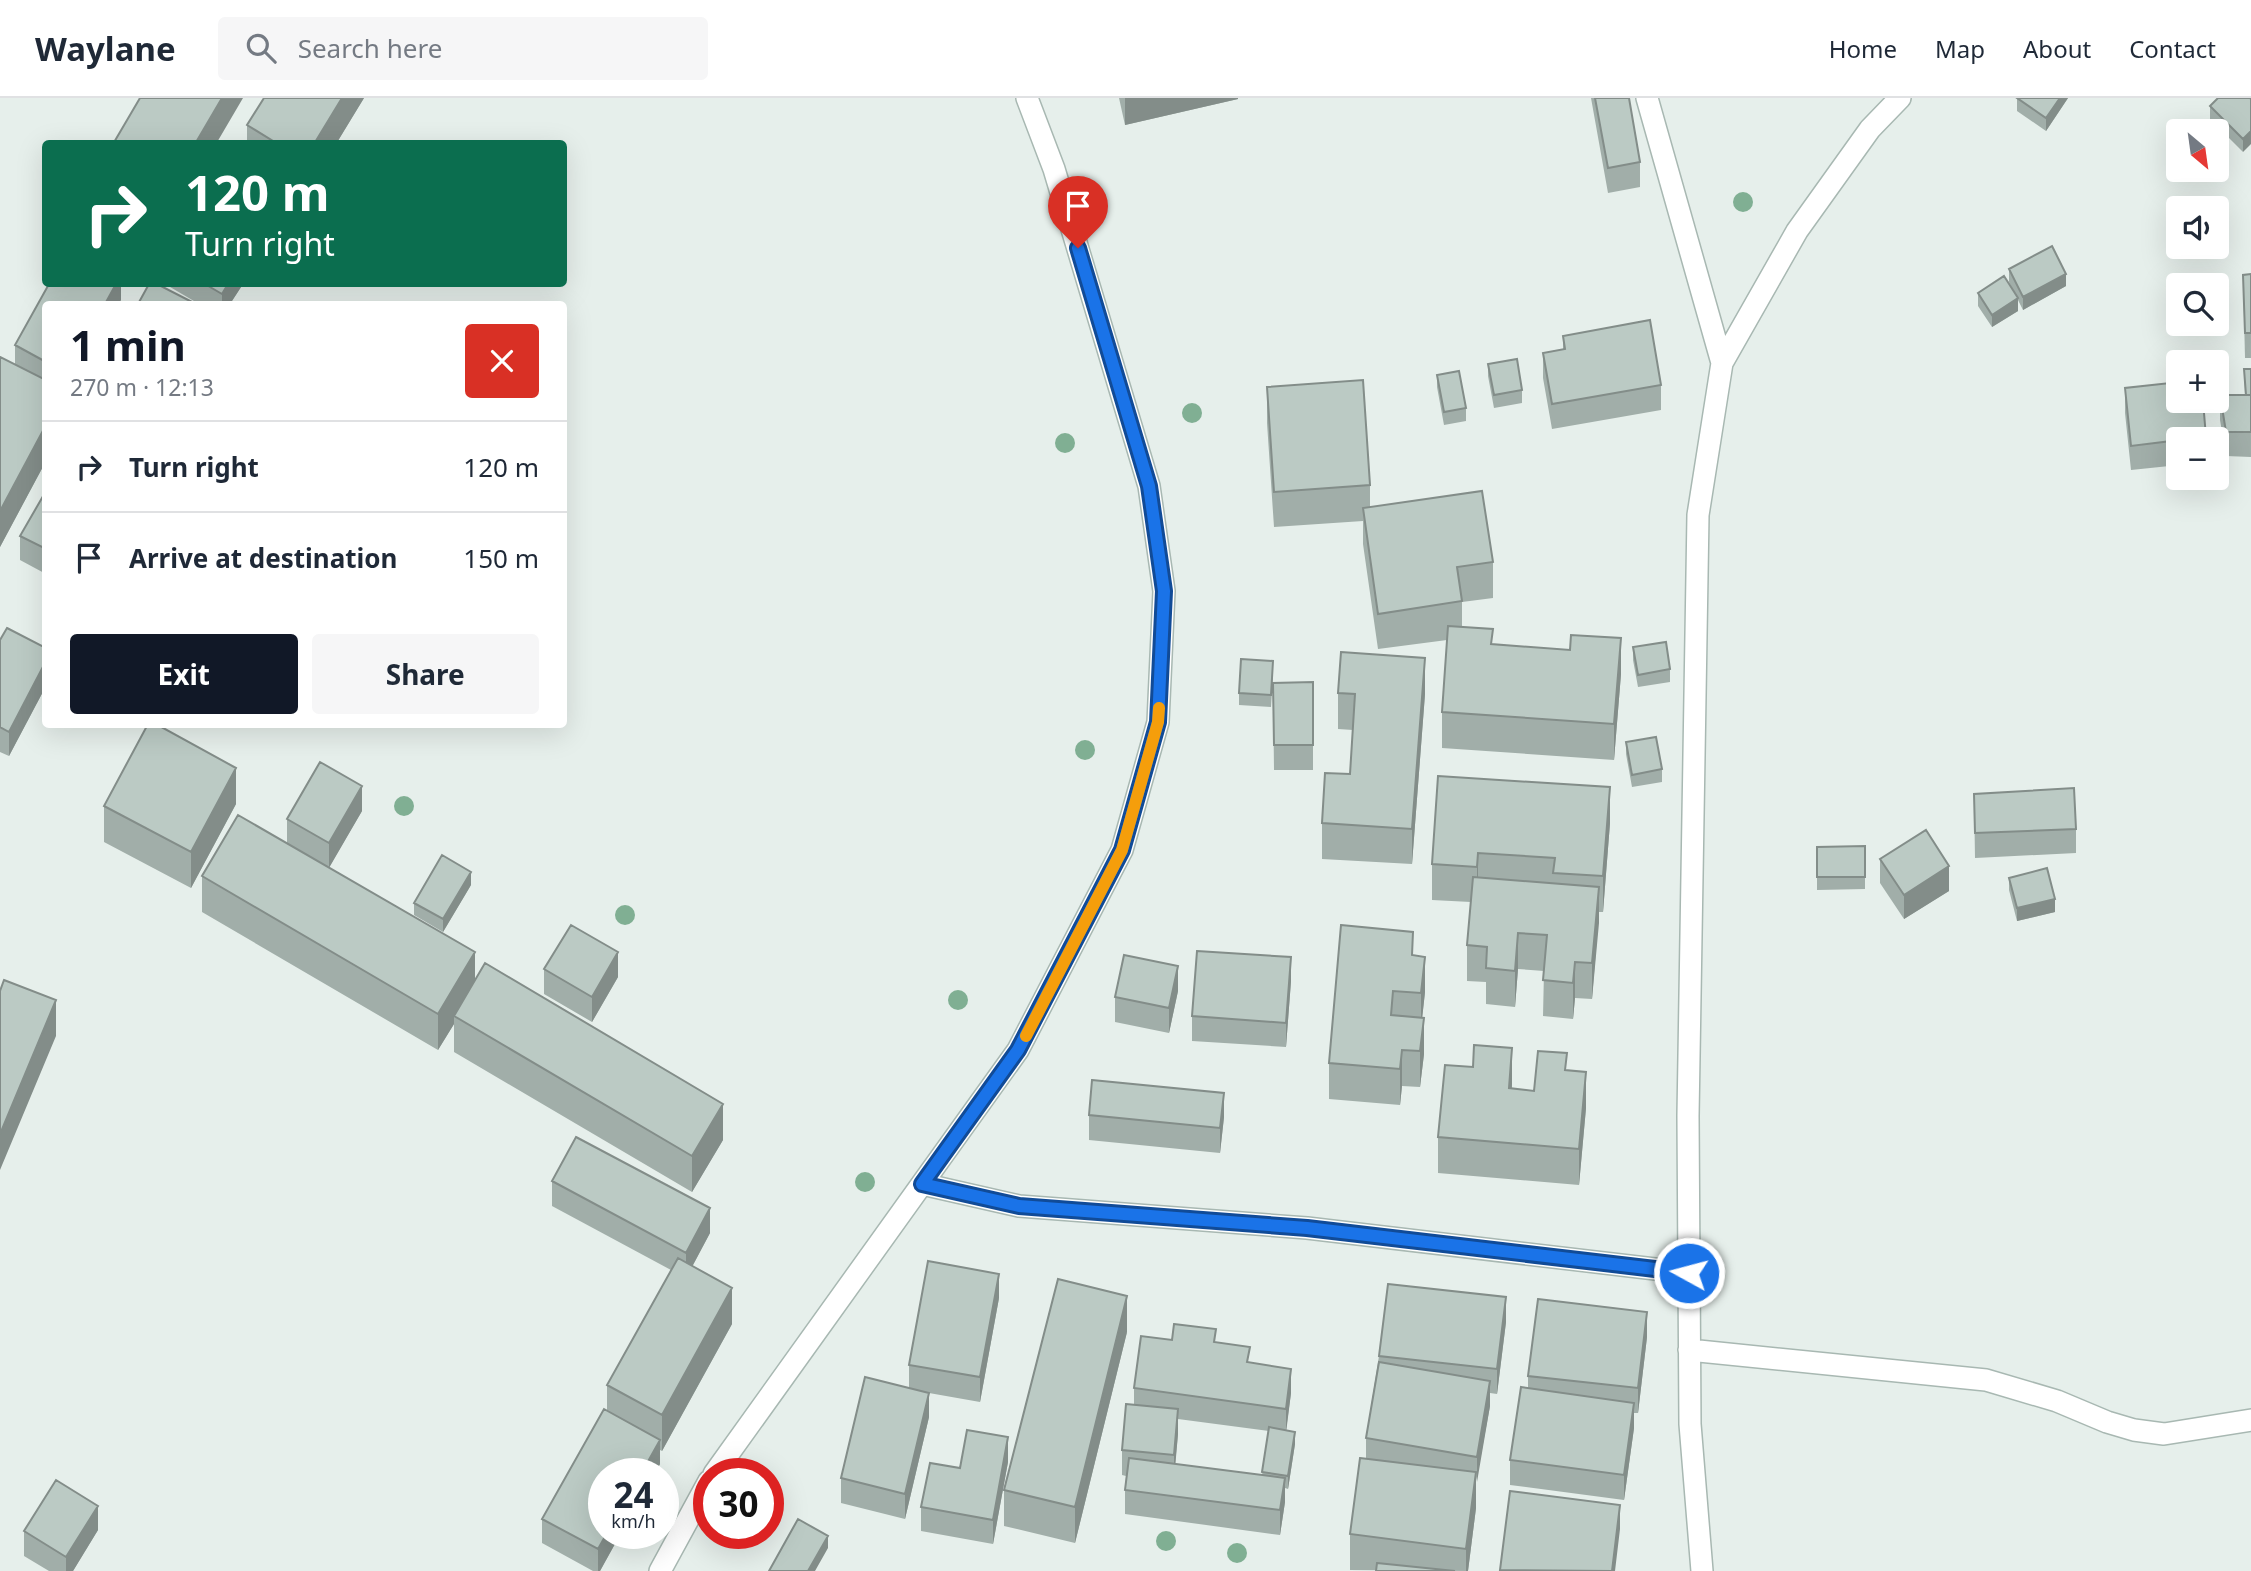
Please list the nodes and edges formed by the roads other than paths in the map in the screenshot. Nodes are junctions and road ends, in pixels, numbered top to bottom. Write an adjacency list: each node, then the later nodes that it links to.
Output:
1 (1027, 98): 5 (street)
2 (1647, 98): 4 (street)
3 (1900, 98): 4 (street)
4 (1722, 363): 6 (street)
5 (922, 1184): 6 (street); 9 (street)
6 (1689, 1273): 7 (street)
7 (1689, 1350): 8 (street); 12 (street)
8 (2251, 1420)
9 (725, 1458)
10 (693, 1510): 11 (street)
11 (660, 1571)
12 (1702, 1571)

